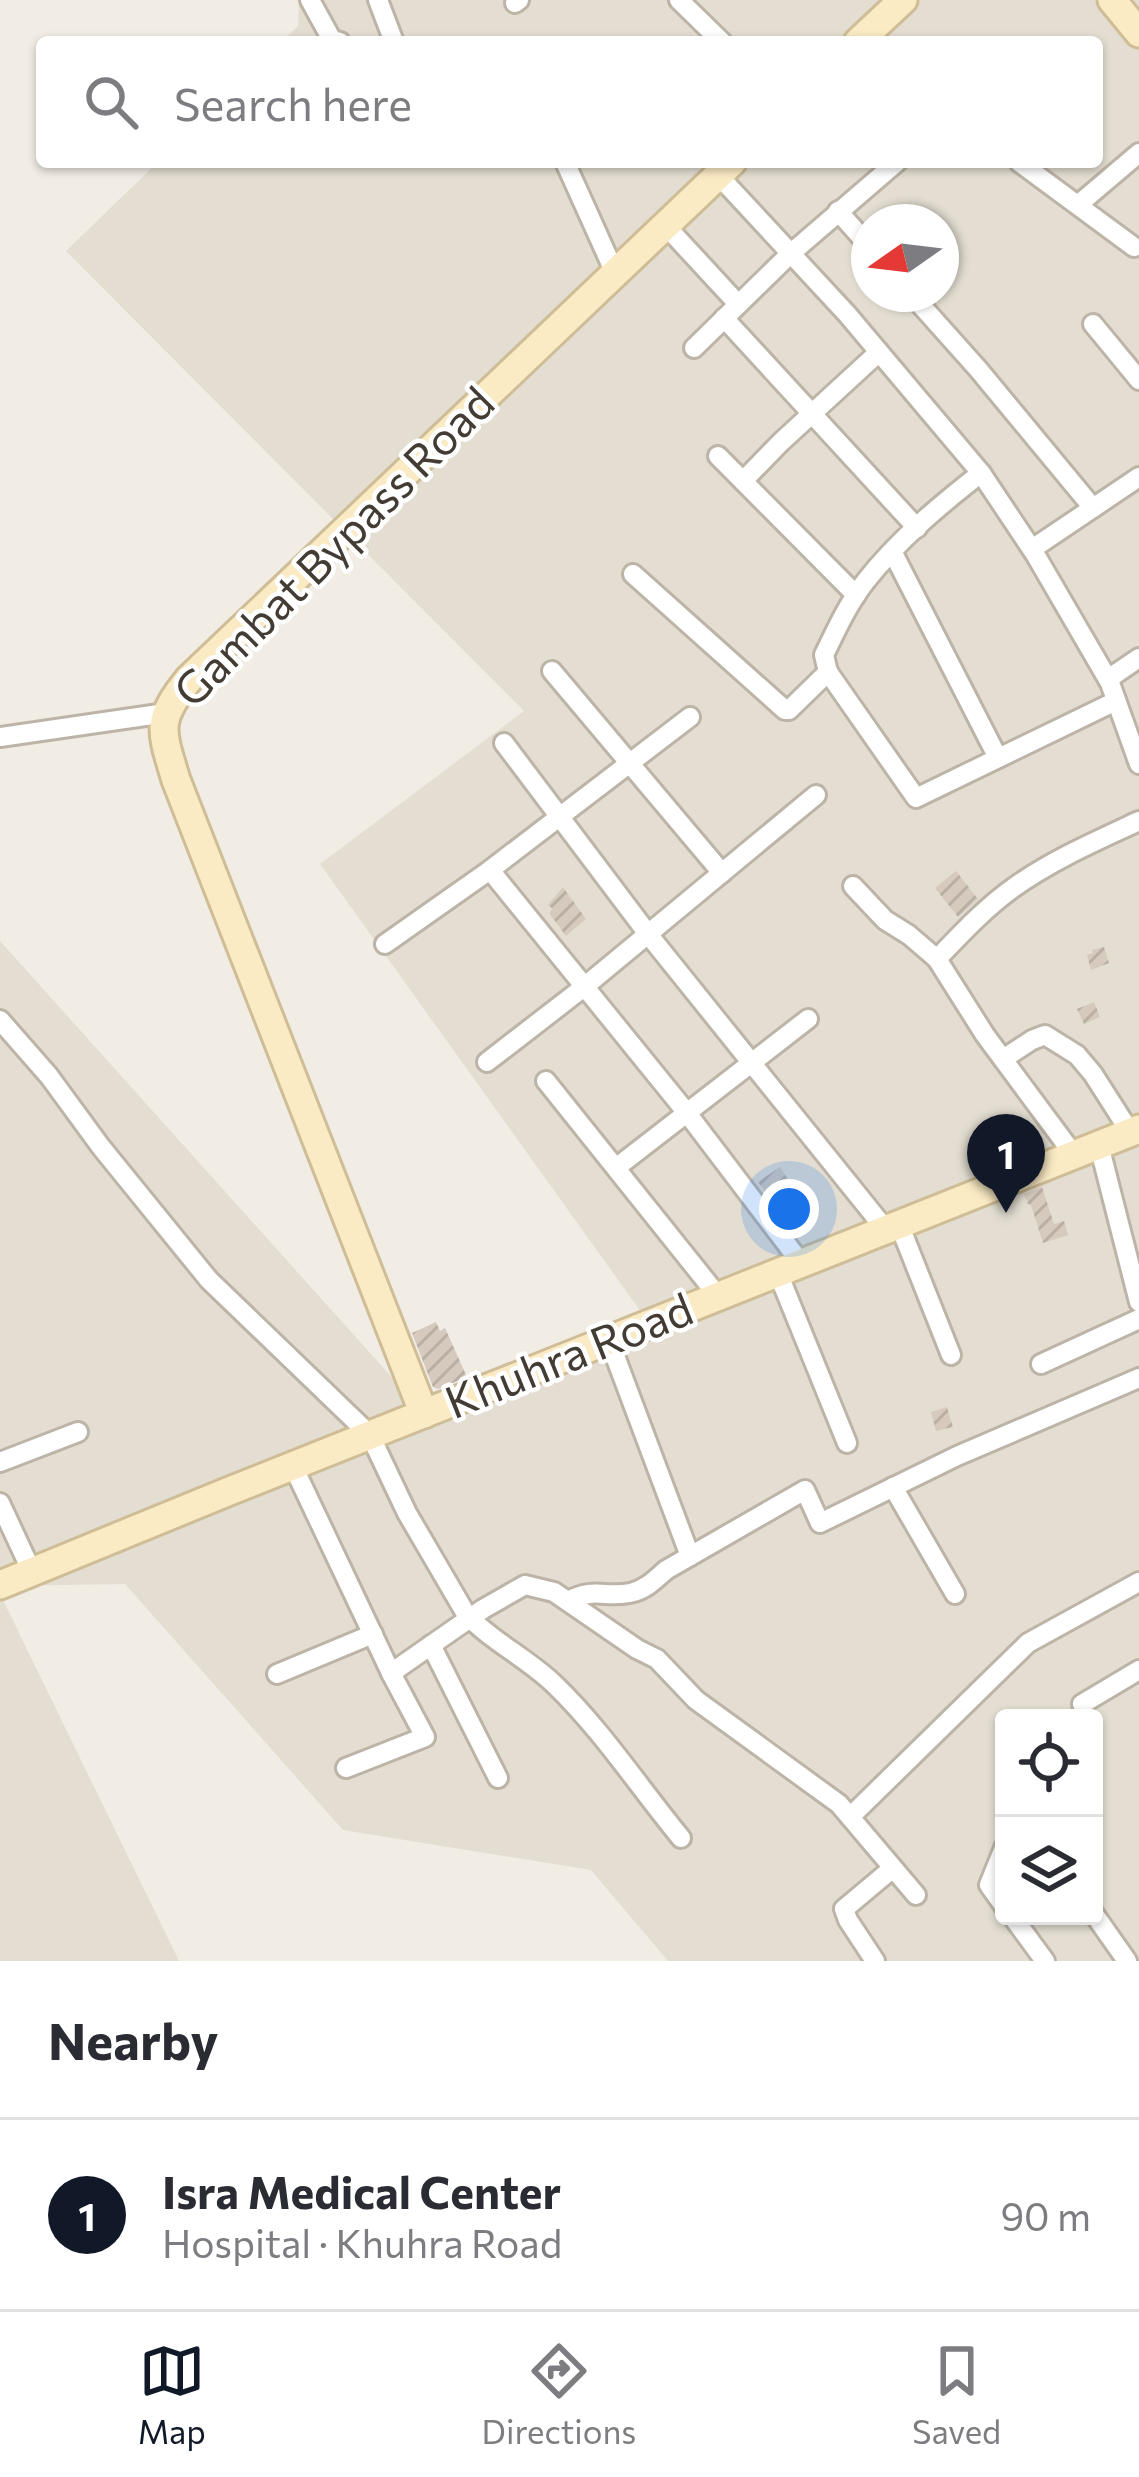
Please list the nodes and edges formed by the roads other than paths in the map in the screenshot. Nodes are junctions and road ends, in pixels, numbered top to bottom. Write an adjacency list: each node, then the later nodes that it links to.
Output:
1 (310, 0): 7 (street)
2 (378, 0): 8 (street)
3 (680, 0): 9 (street)
4 (903, 0): 10 (street)
5 (1112, 0): 6 (street)
6 (1139, 33)
7 (330, 36)
8 (392, 36)
9 (716, 36)
10 (864, 36)
11 (1139, 153): 16 (street)
12 (569, 168): 22 (street)
13 (725, 168): 18 (street, Gambat Bypass Road); 21 (street)
14 (890, 168): 17 (street)
15 (1027, 168): 16 (street)
16 (1078, 204): 20 (street)
17 (838, 211): 19 (street); 21 (street)
18 (665, 225): 22 (street, Gambat Bypass Road); 23 (street)
19 (851, 226)
20 (1134, 248)
21 (790, 254): 23 (street); 27 (street)
22 (615, 273): 45 (street, Gambat Bypass Road)
23 (731, 310): 26 (street); 29 (street)
24 (927, 312): 34 (street)
25 (1093, 324): 28 (street)
26 (694, 348)
27 (879, 352): 29 (street); 31 (street)
28 (1139, 380)
29 (811, 414): 33 (street); 35 (street)
30 (718, 456): 33 (street)
31 (982, 473): 35 (street); 36 (street)
32 (1139, 477): 34 (street)
33 (743, 481): 39 (street)
34 (1093, 508): 36 (street)
35 (917, 528): 37 (street)
36 (1032, 549): 43 (street)
37 (893, 553): 39 (street); 49 (street)
38 (633, 574): 42 (street)
39 (856, 595): 42 (street)
40 (1139, 658): 43 (street)
41 (552, 671): 50 (street)
42 (828, 672): 49 (street)
43 (1108, 679): 44 (street)
44 (1116, 701): 49 (street); 51 (street)
45 (166, 713): 47 (street); 81 (street, Gambat Bypass Road)
46 (690, 717): 50 (street)
47 (0, 737)
48 (504, 743): 53 (street)
49 (998, 758)
50 (629, 764): 53 (street); 56 (street)
51 (1139, 764)
52 (816, 795): 56 (street)
53 (560, 816): 55 (street); 58 (street)
54 (1139, 821): 60 (street)
55 (490, 869): 59 (street); 61 (street)
56 (722, 873): 58 (street)
57 (853, 886): 60 (street)
58 (648, 934): 61 (street); 66 (street)
59 (385, 944)
60 (937, 958): 64 (street)
61 (584, 986): 65 (street); 68 (street)
62 (808, 1019): 66 (street)
63 (0, 1020): 83 (street)
64 (1003, 1059): 69 (street); 70 (street)
65 (487, 1062)
66 (753, 1062): 68 (street); 72 (street)
67 (546, 1081): 71 (street)
68 (687, 1113): 71 (street); 73 (street)
69 (1135, 1131): 70 (street, Khuhra Road)
70 (1086, 1150): 72 (street, Khuhra Road); 75 (street)
71 (617, 1167): 74 (street)
72 (893, 1227): 73 (street, Khuhra Road); 78 (street)
73 (789, 1268): 74 (street, Khuhra Road); 84 (street)
74 (718, 1296): 77 (street, Khuhra Road)
75 (1139, 1302)
76 (1139, 1319): 79 (street)
77 (609, 1340): 81 (street, Khuhra Road); 89 (street)
78 (951, 1355)
79 (1041, 1364)
80 (1139, 1378): 87 (street)
81 (424, 1414): 83 (street, Khuhra Road)
82 (78, 1432): 85 (street)
83 (370, 1435): 86 (street, Khuhra Road); 95 (street)
84 (847, 1443)
85 (0, 1462)
86 (293, 1466): 90 (street, Khuhra Road); 96 (street)
87 (893, 1487): 89 (street); 93 (street)
88 (0, 1503): 90 (street)
89 (690, 1556): 94 (street)
90 (32, 1572): 92 (street, Khuhra Road)
91 (1139, 1582): 104 (street)
92 (0, 1585)
93 (955, 1594)
94 (568, 1601): 95 (street); 104 (street)
95 (470, 1618): 97 (street); 105 (street)
96 (373, 1634): 99 (street); 100 (street)
97 (431, 1645): 99 (street); 103 (street)
98 (1139, 1670): 101 (street)
99 (391, 1673): 102 (street)
100 (277, 1674)
101 (1082, 1703)
102 (346, 1768)
103 (498, 1778)
104 (850, 1817): 106 (street)
105 (681, 1838)
106 (893, 1868): 107 (street); 110 (street)
107 (916, 1895)
108 (1019, 1925): 111 (street)
109 (1101, 1925): 112 (street)
110 (875, 1961)
111 (1045, 1961)
112 (1127, 1961)

